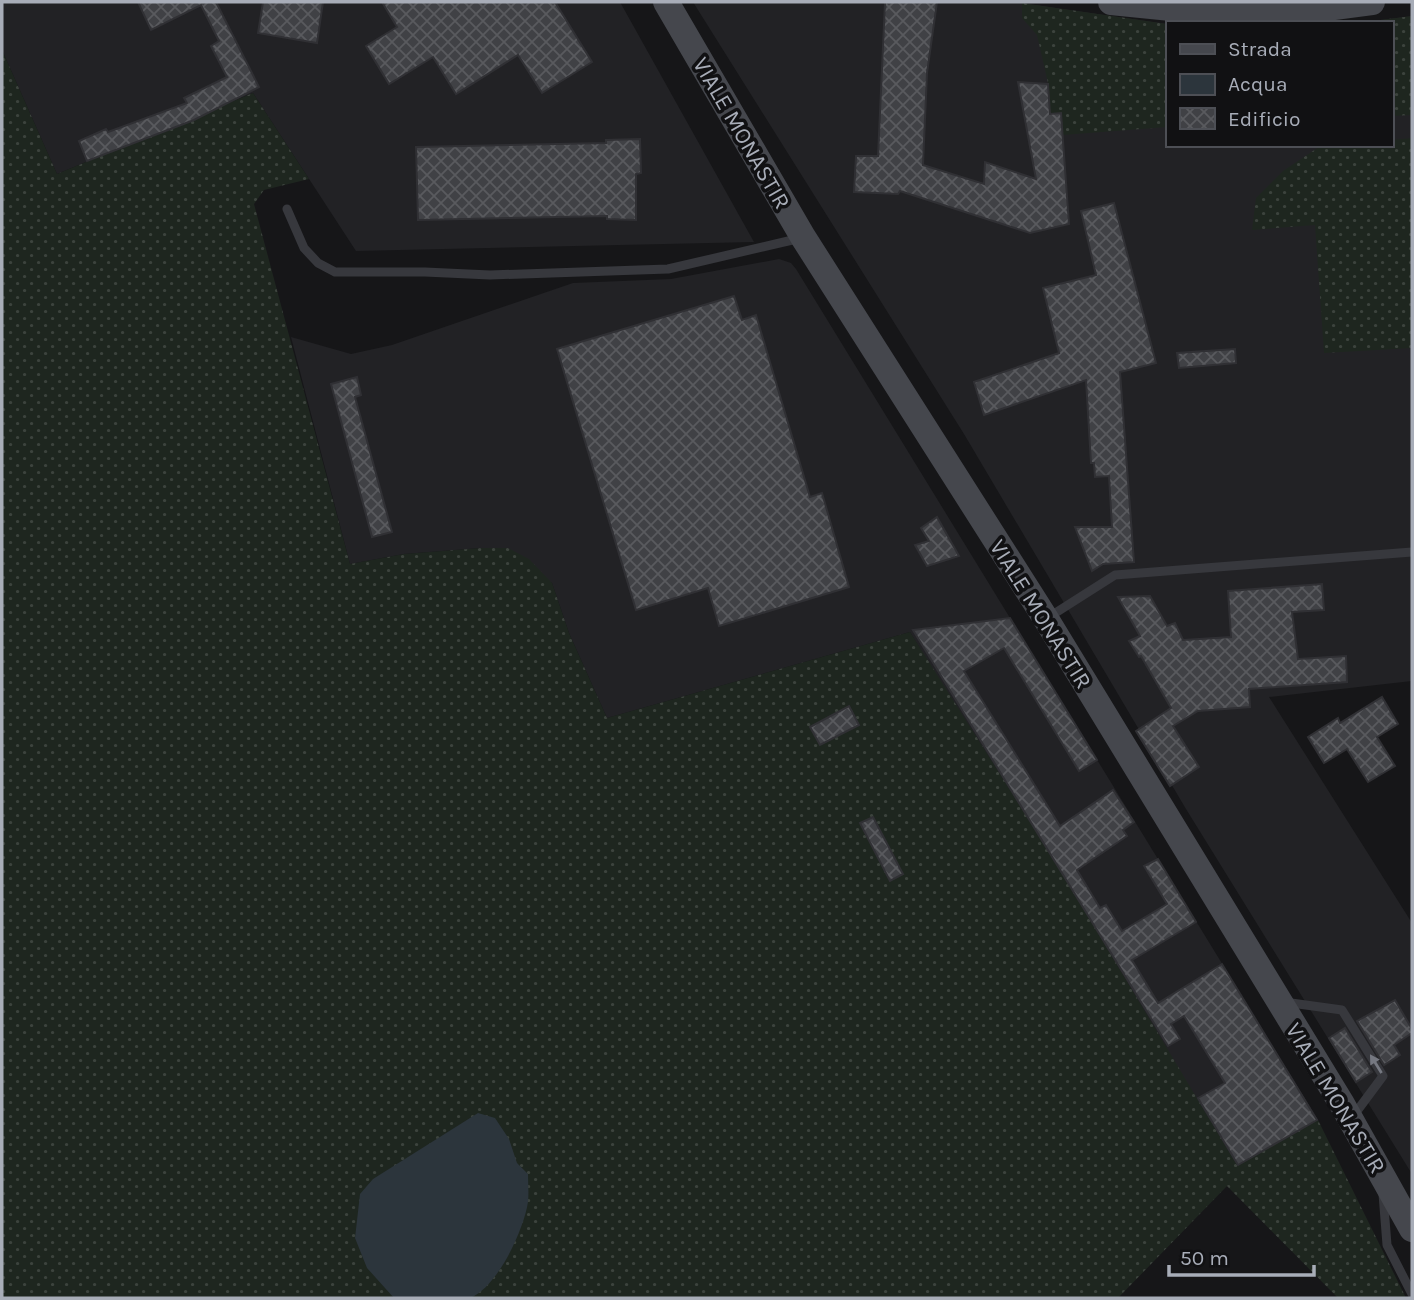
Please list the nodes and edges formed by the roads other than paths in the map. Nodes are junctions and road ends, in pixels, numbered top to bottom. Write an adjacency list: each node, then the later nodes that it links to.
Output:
1 (666, 2): 5 (main road, VIALE MONASTIR)
2 (1111, 2): 3 (main road)
3 (1372, 2)
4 (286, 209): 5 (lane)
5 (803, 237): 7 (main road, VIALE MONASTIR)
6 (1412, 552): 7 (lane)
7 (1046, 619): 8 (main road, VIALE MONASTIR)
8 (1279, 1002): 9 (main road, VIALE MONASTIR); 9 (lane, one-way to 8)
9 (1351, 1119): 10 (main road, VIALE MONASTIR)
10 (1382, 1175): 11 (main road, VIALE MONASTIR); 12 (lane)
11 (1412, 1229)
12 (1412, 1294)

